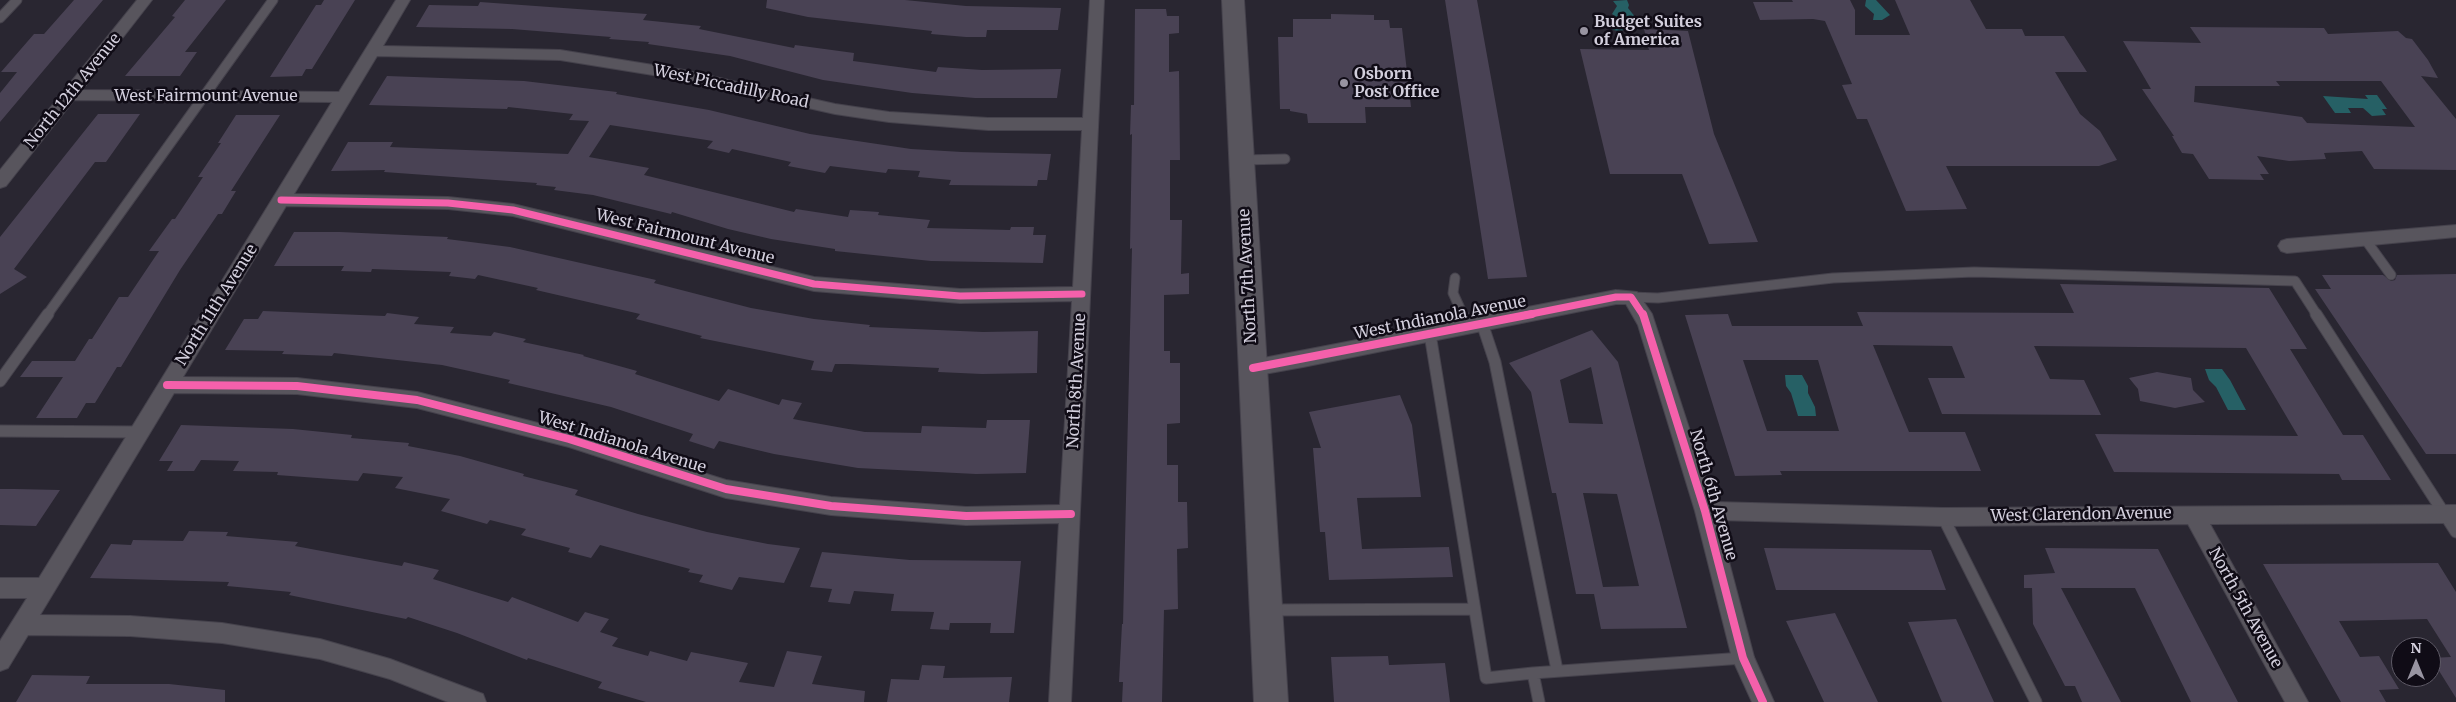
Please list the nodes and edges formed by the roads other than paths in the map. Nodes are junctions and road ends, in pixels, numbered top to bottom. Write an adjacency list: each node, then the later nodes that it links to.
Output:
1 (17, 0): 7 (lane)
2 (145, 0): 9 (street, North 12th Avenue)
3 (273, 0): 10 (lane)
4 (403, 0): 8 (street, North 11th Avenue)
5 (1097, 0): 12 (street, North 8th Avenue)
6 (1233, 0): 14 (main road, North 7th Avenue)
7 (0, 18)
8 (372, 51): 11 (street, North 11th Avenue); 12 (street, West Piccadilly Road)
9 (69, 95): 10 (street, West Fairmount Avenue); 15 (street, North 12th Avenue)
10 (204, 96): 11 (street, West Fairmount Avenue); 27 (lane)
11 (344, 97): 16 (street, North 11th Avenue)
12 (1090, 124): 22 (street, North 8th Avenue)
13 (1285, 159): 14 (lane)
14 (1242, 160): 26 (main road, North 7th Avenue)
15 (0, 182)
16 (281, 200): 22 (street, West Fairmount Avenue); 28 (street, North 11th Avenue)
17 (2456, 231): 18 (street)
18 (2365, 239): 19 (street); 20 (lane)
19 (2287, 246)
20 (2391, 275)
21 (1455, 278): 24 (lane)
22 (1082, 294): 32 (street, North 8th Avenue)
23 (1631, 297): 24 (street, West Indianola Avenue); 31 (street, North 6th Avenue); 34 (lane)
24 (1475, 324): 25 (street, West Indianola Avenue); 44 (lane)
25 (1430, 334): 26 (street, West Indianola Avenue); 39 (lane)
26 (1253, 368): 40 (main road, North 7th Avenue)
27 (0, 381)
28 (167, 385): 30 (street, North 11th Avenue); 32 (street, West Indianola Avenue)
29 (0, 431): 30 (lane)
30 (138, 432): 38 (street, North 11th Avenue)
31 (1705, 511): 35 (street, West Clarendon Avenue); 42 (street, North 6th Avenue)
32 (1071, 514): 47 (street, North 8th Avenue)
33 (2193, 514): 34 (street, West Clarendon Avenue); 35 (street, West Clarendon Avenue); 52 (street, North 5th Avenue)
34 (2450, 514): 36 (lane)
35 (1943, 516): 51 (lane)
36 (2456, 532)
37 (0, 588): 38 (street)
38 (43, 588): 41 (street, North 11th Avenue)
39 (1474, 609): 40 (lane); 45 (lane)
40 (1266, 610): 48 (main road, North 7th Avenue)
41 (22, 625): 43 (street, North 11th Avenue); 46 (street)
42 (1743, 658): 44 (lane); 50 (street, North 6th Avenue)
43 (0, 661)
44 (1557, 670): 45 (lane)
45 (1533, 673): 49 (lane)
46 (475, 702)
47 (1060, 702)
48 (1271, 702)
49 (1539, 702)
50 (1763, 702)
51 (2036, 702)
52 (2297, 702)

